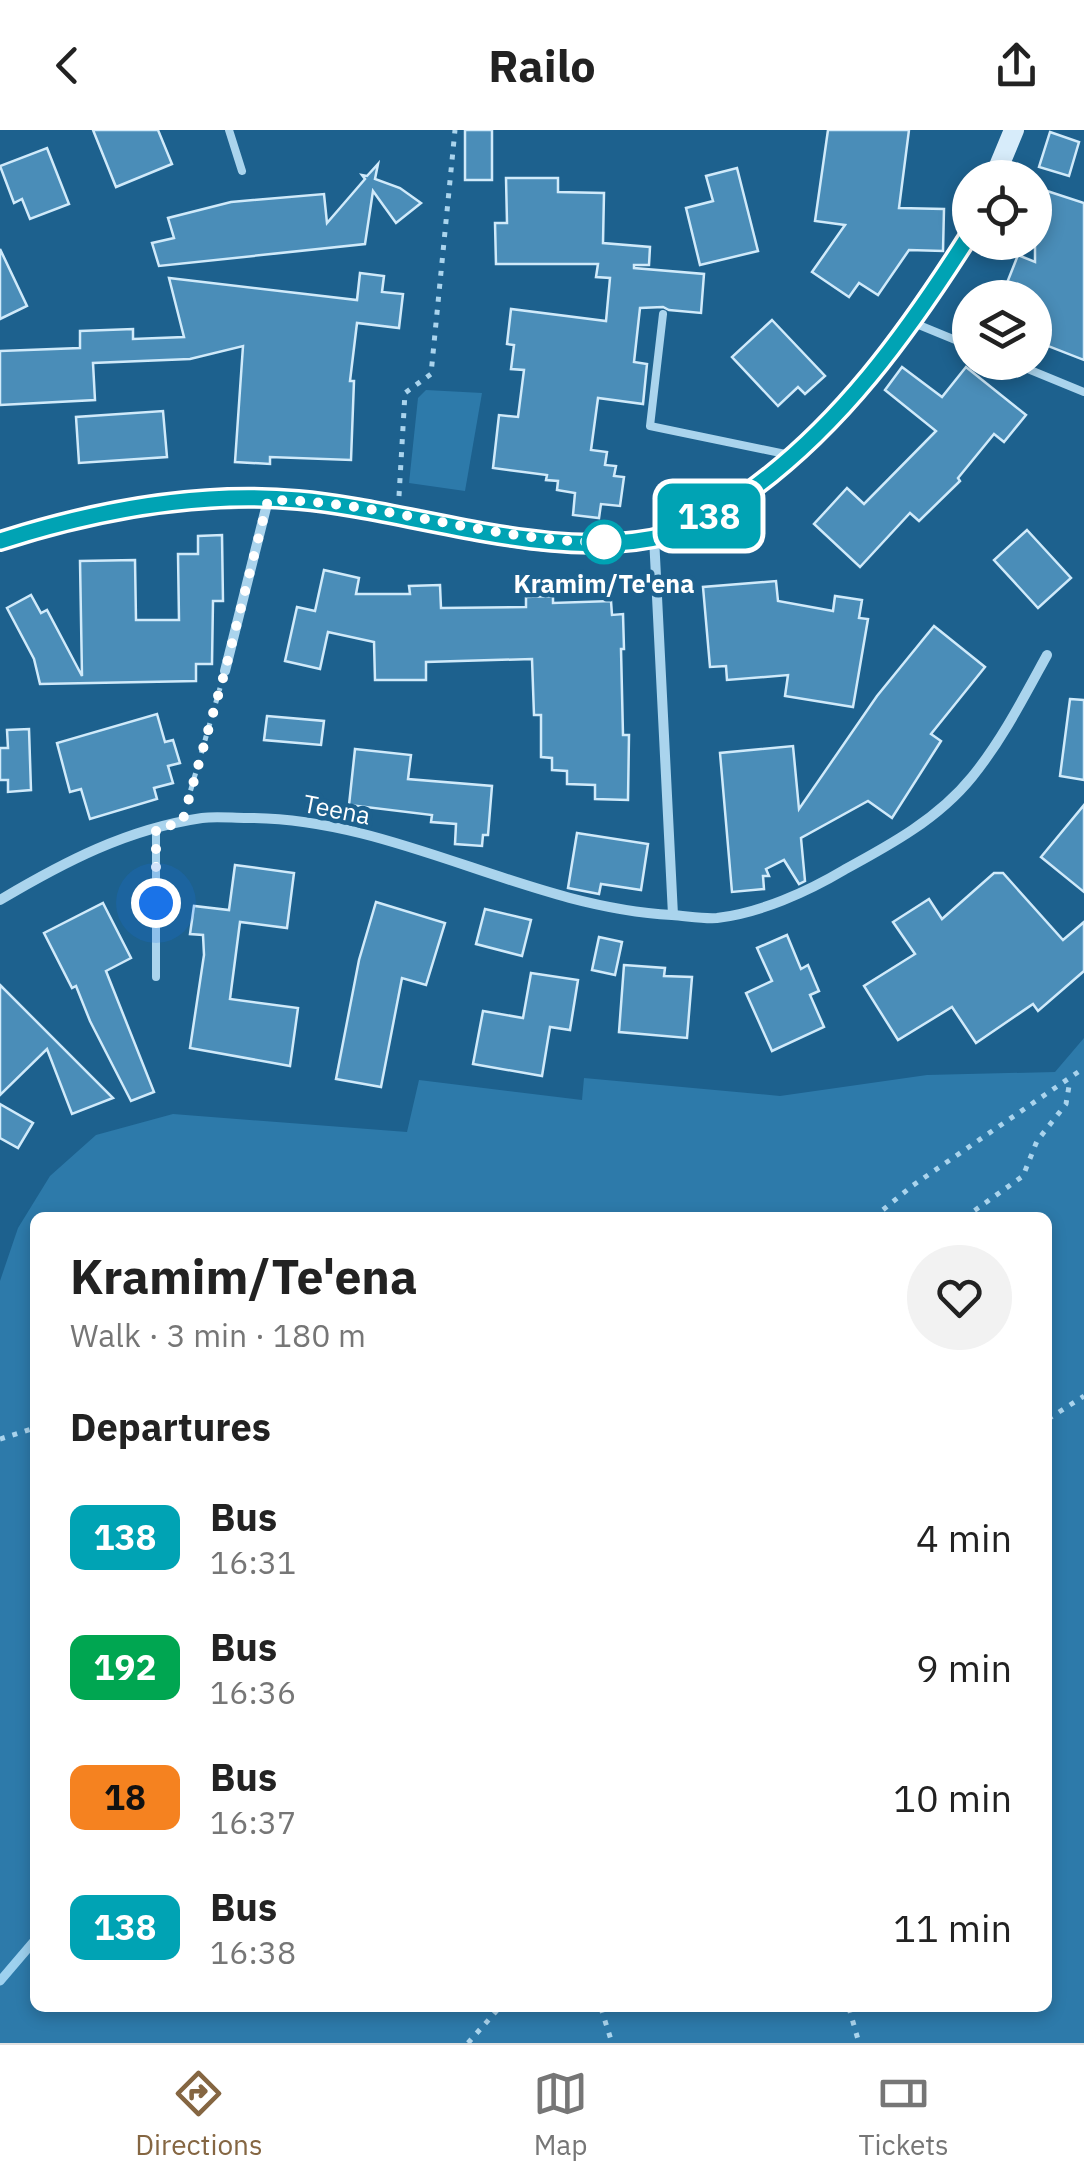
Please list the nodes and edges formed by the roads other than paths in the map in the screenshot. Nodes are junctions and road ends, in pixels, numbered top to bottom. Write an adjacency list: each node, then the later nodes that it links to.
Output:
1 (229, 130): 4 (lane)
2 (1014, 130): 3 (street)
3 (1002, 160)
4 (242, 171)
5 (953, 260): 7 (street)
6 (662, 314): 11 (lane)
7 (914, 322): 8 (lane); 11 (street)
8 (952, 338)
9 (1052, 379): 10 (lane)
10 (1084, 392)
11 (793, 456): 13 (street)
12 (268, 500): 13 (street); 14 (street); 16 (street)
13 (654, 537): 19 (street)
14 (0, 541)
15 (1047, 655): 19 (street, Teena)
16 (225, 671)
17 (156, 828): 18 (street, Teena); 19 (street, Teena); 20 (lane)
18 (0, 900)
19 (673, 916)
20 (156, 978)

